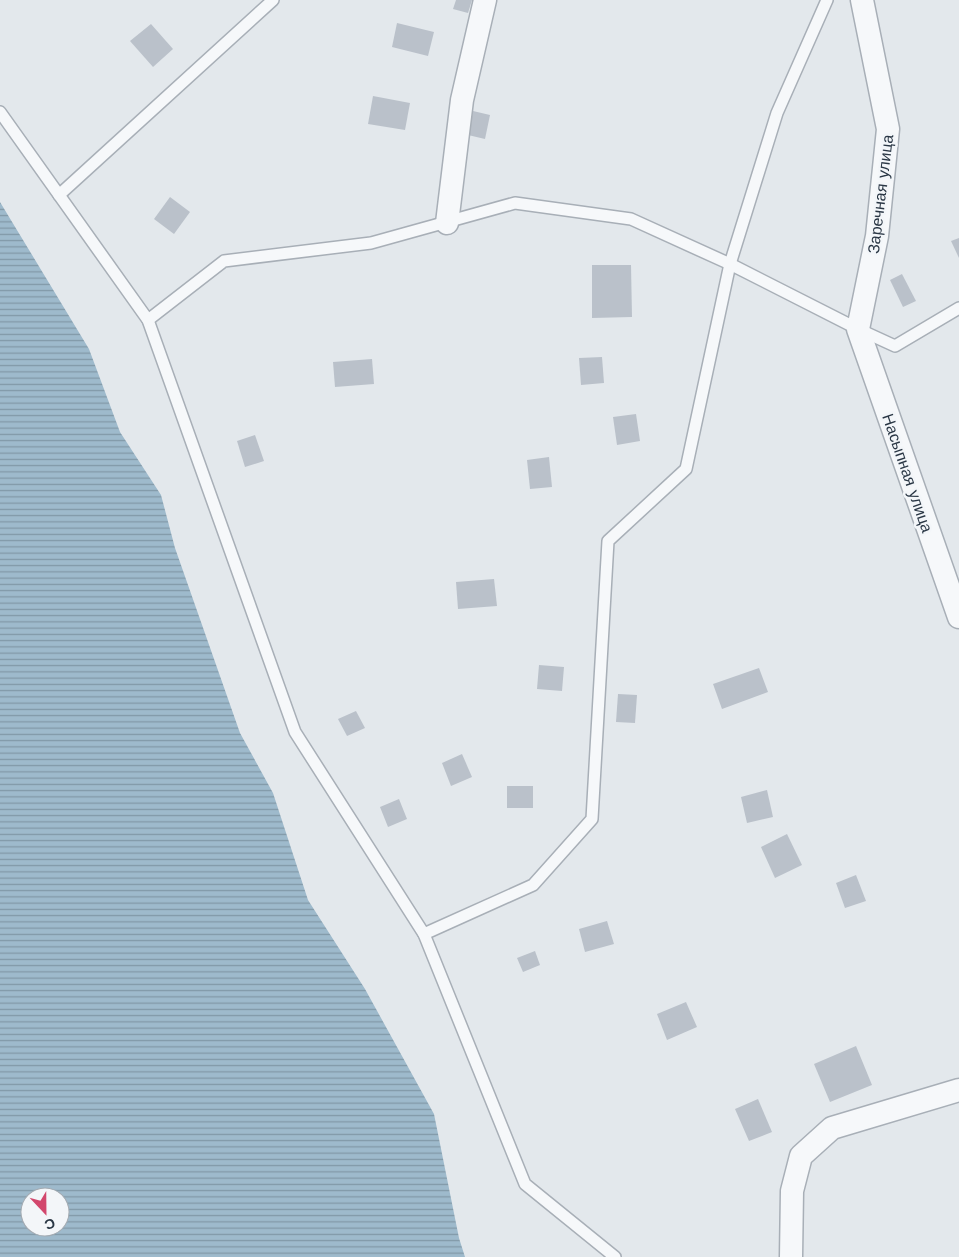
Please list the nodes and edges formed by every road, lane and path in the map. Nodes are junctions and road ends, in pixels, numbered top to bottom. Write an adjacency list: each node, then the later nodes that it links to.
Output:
1 (273, 0): 6 (lane)
2 (484, 0): 7 (street)
3 (827, 0): 8 (lane)
4 (862, 0): 11 (street, Заречная улица)
5 (0, 112): 6 (lane)
6 (59, 195): 10 (lane)
7 (447, 223): 8 (lane); 10 (lane)
8 (730, 264): 11 (lane); 13 (lane)
9 (959, 308): 11 (lane)
10 (148, 320): 13 (lane)
11 (858, 329): 12 (street, Насыпная улица)
12 (959, 617)
13 (424, 934): 15 (lane)
14 (959, 1090): 16 (street)
15 (615, 1257)
16 (791, 1257)

